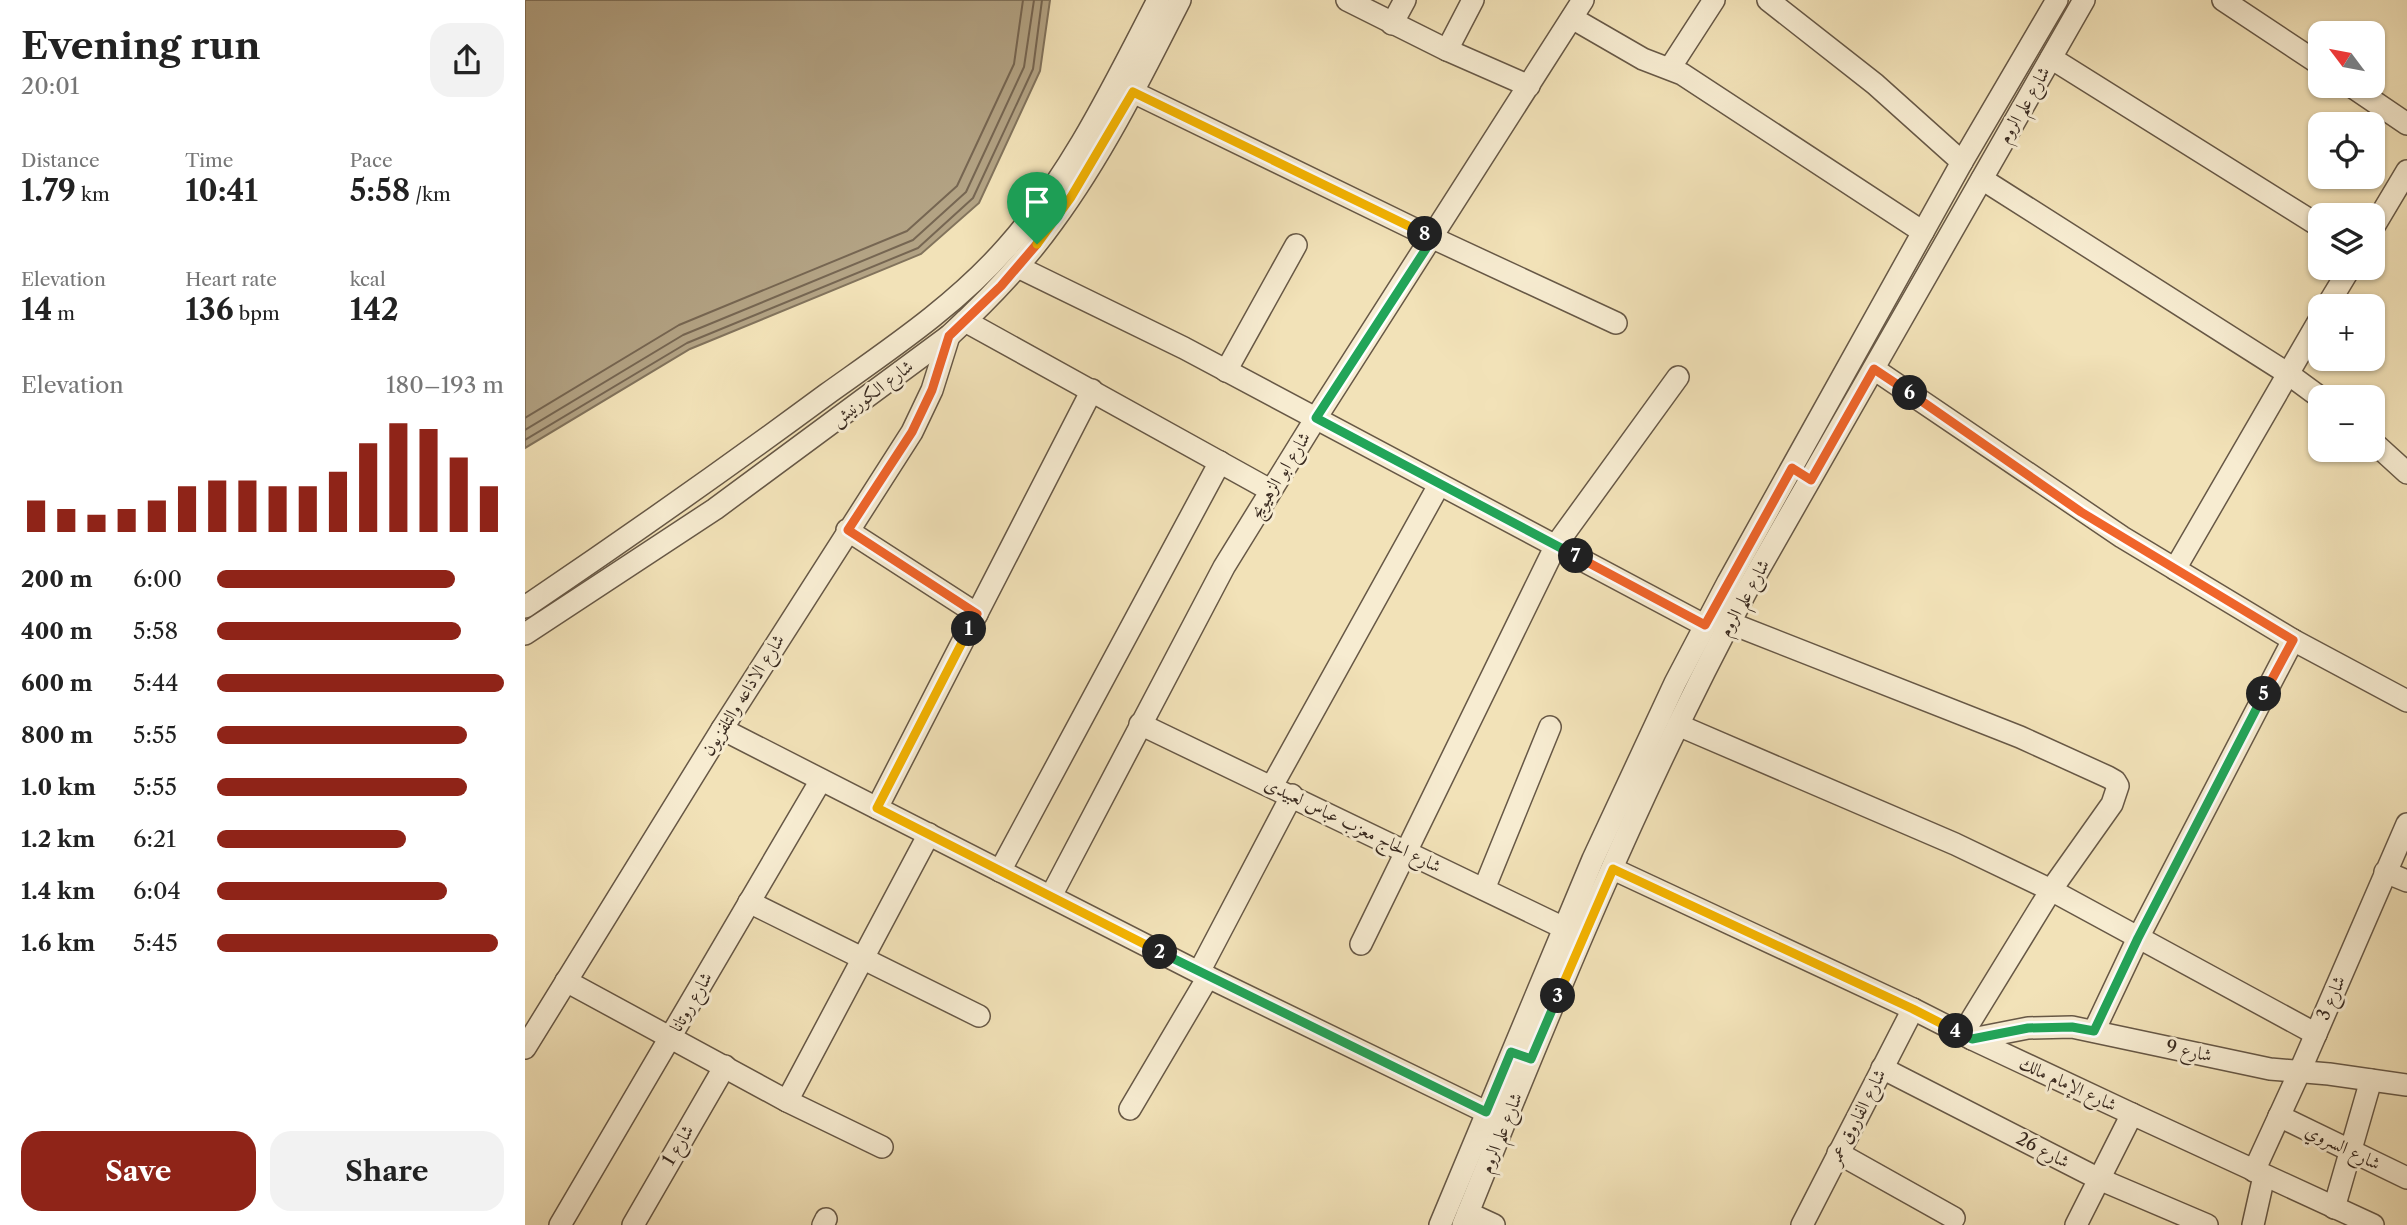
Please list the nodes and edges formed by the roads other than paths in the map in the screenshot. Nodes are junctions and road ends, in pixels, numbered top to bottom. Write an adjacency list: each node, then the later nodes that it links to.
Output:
1 (1158, 0): 32 (street, شارع الكورنيش)
2 (1181, 0): 19 (street, شارع الكورنيش)
3 (1347, 0): 13 (street)
4 (1405, 0): 13 (street)
5 (1473, 0): 14 (street)
6 (1583, 0): 12 (street, شارع ابو الزهيويج)
7 (1714, 0): 17 (street)
8 (1767, 0): 22 (street)
9 (2057, 0): 22 (street, شارع علم الروم)
10 (2084, 0): 16 (street, شارع علم الروم)
11 (2223, 0): 15 (street)
12 (1572, 19): 17 (street); 18 (street, شارع ابو الزهيويج)
13 (1392, 24): 14 (street)
14 (1447, 50): 18 (street)
15 (2308, 56)
16 (2051, 58): 24 (street, شارع علم الروم); 26 (street)
17 (1670, 68): 27 (street)
18 (1529, 86): 28 (street, شارع ابو الزهيويج)
19 (1133, 92): 28 (street); 30 (street, شارع الكورنيش)
20 (2369, 98): 21 (street)
21 (2407, 124)
22 (1962, 162): 27 (street, شارع علم الروم)
23 (2407, 171): 25 (street)
24 (1982, 179): 36 (street, شارع علم الروم); 38 (street)
25 (2385, 208)
26 (2308, 219)
27 (1923, 232): 45 (street, شارع علم الروم)
28 (1433, 238): 33 (street); 42 (street, شارع ابو الزهيويج)
29 (1296, 245): 37 (street)
30 (1018, 267): 31 (street, شارع الكورنيش); 37 (street)
31 (965, 321): 35 (street, شارع الكورنيش); 41 (street)
32 (927, 322): 35 (street); 53 (street, شارع الكورنيش)
33 (1616, 323)
34 (2308, 338): 38 (street)
35 (945, 339): 50 (street, شارع الاذاعه والتلفزيون); 57 (street, شارع الكورنيش)
36 (1874, 369): 47 (street, شارع علم الروم); 52 (street)
37 (1226, 371): 42 (street)
38 (2287, 373): 40 (street); 52 (street)
39 (1678, 377): 51 (street)
40 (2308, 388)
41 (1092, 390): 44 (street); 54 (street)
42 (1316, 418): 48 (street); 49 (street, شارع ابو الزهيويج)
43 (2385, 453): 46 (street)
44 (1220, 462): 49 (street); 72 (street)
45 (1792, 468): 47 (street); 56 (street, شارع علم الروم)
46 (2407, 472)
47 (1811, 480): 55 (street, شارع علم الروم)
48 (1439, 485): 51 (street); 65 (street)
49 (1271, 490): 60 (street, شارع ابو الزهيويج)
50 (848, 530): 54 (street); 63 (street, شارع الاذاعه والتلفزيون)
51 (1556, 545): 56 (street); 70 (street)
52 (2175, 569): 58 (street)
53 (525, 607)
54 (977, 614): 67 (street)
55 (1730, 623): 61 (street, شارع علم الروم); 76 (street)
56 (1705, 625): 79 (street, شارع علم الروم)
57 (525, 634)
58 (2293, 640): 59 (street); 80 (street)
59 (2407, 701)
60 (1140, 724): 65 (street, شارع الحاج معزب عباس لعبيدى); 77 (street, شارع ابو الزهيويج)
61 (1678, 725): 71 (street, شارع علم الروم); 76 (street)
62 (1550, 727): 75 (street)
63 (722, 729): 64 (street); 84 (street, شارع الاذاعه والتلفزيون)
64 (821, 780): 67 (street); 78 (street, شارع روتانا)
65 (1272, 786): 66 (street, شارع الحاج معزب عباس لعبيدى)
66 (1292, 796): 70 (street, شارع الحاج معزب عباس لعبيدى); 83 (street)
67 (877, 808): 69 (street)
68 (2407, 824): 73 (street, شارع 3)
69 (929, 834): 72 (street); 82 (street)
70 (1407, 851): 75 (street, شارع الحاج معزب عباس لعبيدى); 81 (street)
71 (1613, 869): 85 (street, شارع الإمام مالك); 92 (street, شارع علم الروم)
72 (1000, 871): 77 (street)
73 (2385, 872): 74 (street); 88 (street, شارع 3)
74 (2407, 881)
75 (1484, 889): 79 (street, شارع الحاج معزب عباس لعبيدى)
76 (2051, 890): 80 (street); 90 (street)
77 (1051, 896): 83 (street)
78 (749, 902): 82 (street); 89 (street, شارع روتانا)
79 (1564, 928): 92 (street, شارع علم الروم)
80 (2138, 938): 87 (street); 88 (street)
81 (1361, 944)
82 (861, 959): 86 (street); 98 (street)
83 (1203, 975): 99 (street); 100 (street)
84 (566, 981): 89 (street); 91 (street, شارع الاذاعه والتلفزيون)
85 (1913, 1009): 90 (street, شارع الإمام مالك); 94 (street, شارع الفاروق عمر)
86 (979, 1016)
87 (2094, 1031): 90 (street, شارع 9); 95 (street, شارع 9)
88 (2316, 1034): 95 (street, شارع 3)
89 (670, 1037): 93 (street); 112 (street, شارع روتانا)
90 (1967, 1037): 101 (street, شارع الإمام مالك)
91 (525, 1048)
92 (1521, 1056): 100 (street, شارع علم الروم); 110 (street, شارع علم الروم)
93 (725, 1066): 98 (street); 113 (street, شارع 1)
94 (1882, 1068): 105 (street, شارع الفاروق عمر); 108 (street, شارع 26)
95 (2299, 1073): 96 (street, شارع 9); 102 (street, شارع 3)
96 (2371, 1080): 97 (street, شارع 9); 104 (street)
97 (2407, 1085)
98 (787, 1101): 103 (street)
99 (1130, 1109)
100 (1486, 1112): 114 (street, شارع علم الروم)
101 (2131, 1114): 106 (street, شارع الإمام مالك); 108 (street)
102 (2279, 1116): 104 (street, شارع السروي); 106 (street, شارع 3)
103 (882, 1147)
104 (2350, 1152): 107 (street, شارع السروي); 109 (street)
105 (1837, 1153): 111 (street); 116 (street, شارع الفاروق عمر)
106 (2259, 1173): 109 (street, شارع الإمام مالك); 119 (street, شارع 3)
107 (2407, 1178)
108 (2099, 1179): 117 (street); 118 (street, شارع 26)
109 (2334, 1208): 120 (street, شارع الإمام مالك)
110 (1466, 1219): 115 (street)
111 (1957, 1223)
112 (560, 1225)
113 (633, 1225)
114 (1440, 1225)
115 (1494, 1225)
116 (1802, 1225)
117 (2076, 1225)
118 (2207, 1225)
119 (2253, 1225)
120 (2373, 1225)

